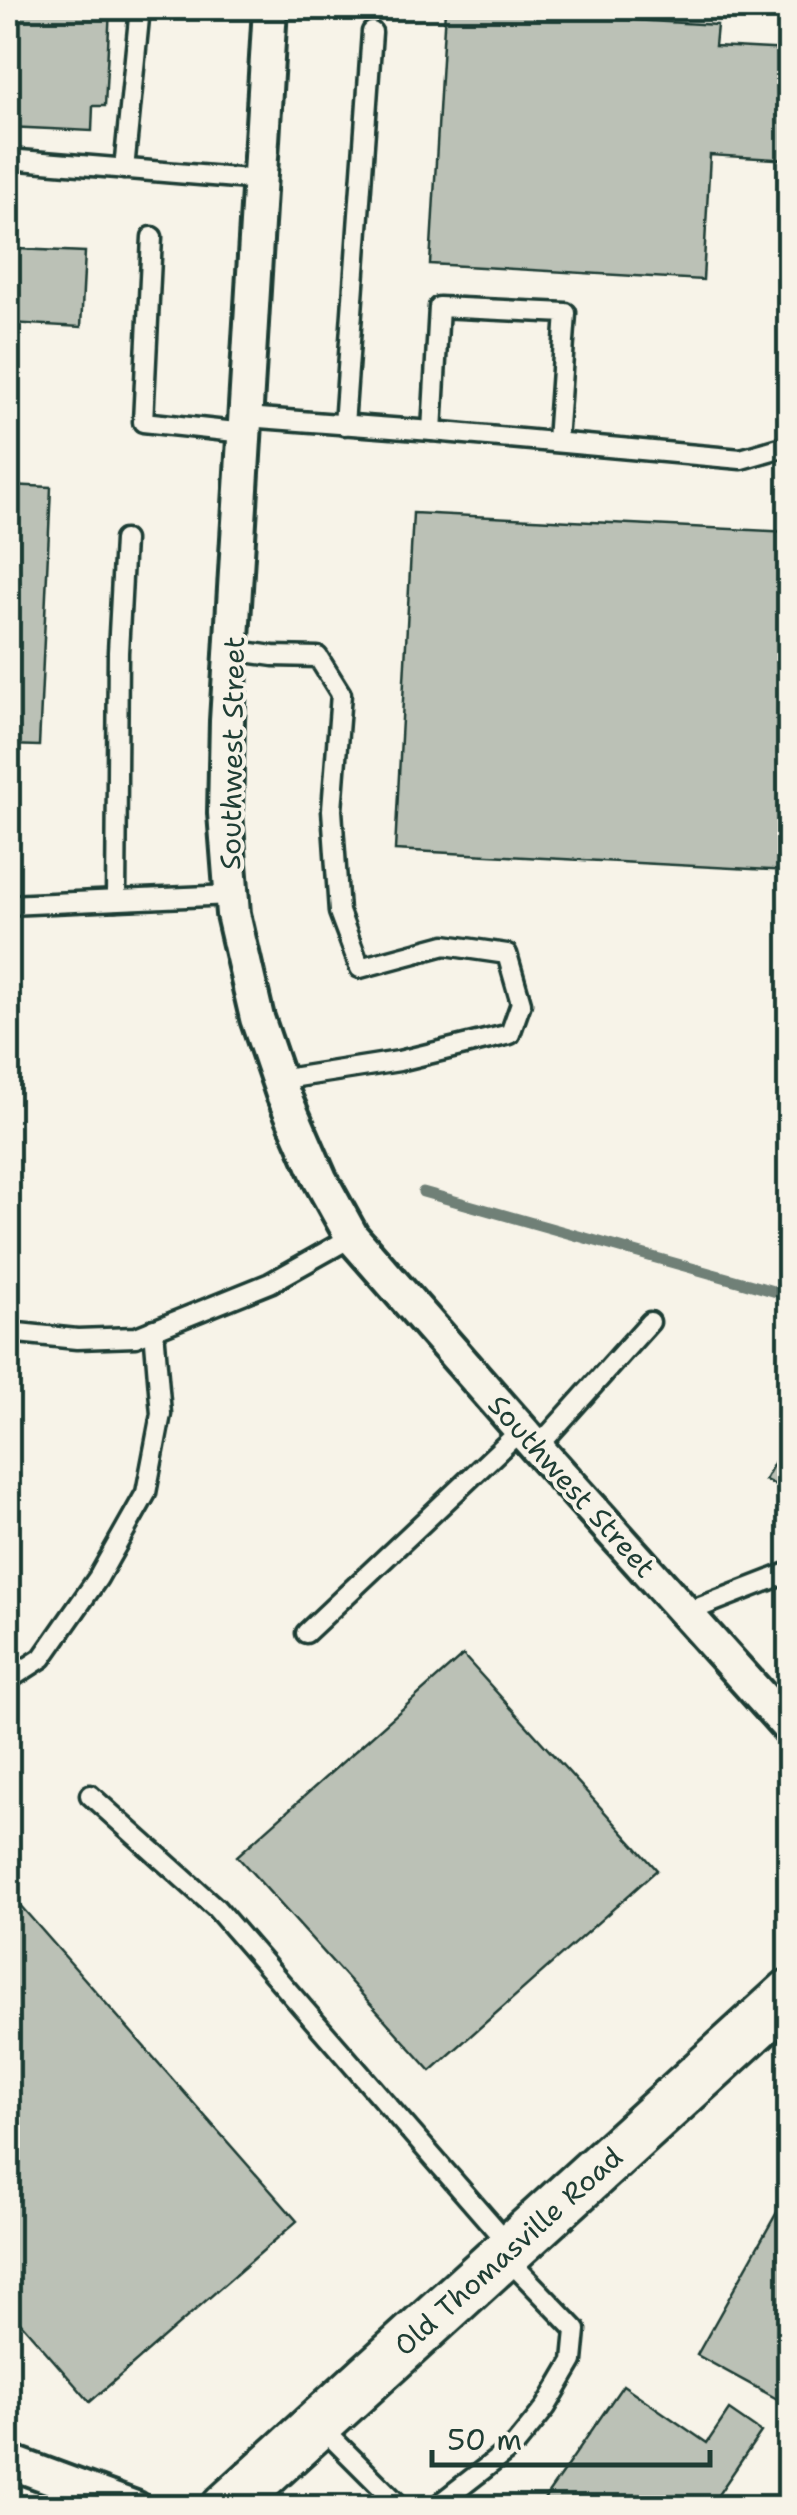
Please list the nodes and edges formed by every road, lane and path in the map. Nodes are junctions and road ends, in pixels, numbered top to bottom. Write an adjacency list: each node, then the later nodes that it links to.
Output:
1 (140, 8): 5 (lane)
2 (270, 8): 6 (street, Southwest Street)
3 (372, 32): 8 (lane)
4 (8, 159): 5 (lane)
5 (124, 168): 6 (lane)
6 (260, 180): 9 (street, Southwest Street)
7 (152, 237): 9 (lane)
8 (344, 425): 9 (lane); 10 (lane)
9 (245, 426): 14 (street, Southwest Street)
10 (432, 430): 11 (lane); 11 (lane)
11 (557, 441): 12 (lane)
12 (790, 445)
13 (124, 540): 16 (lane)
14 (231, 650): 15 (street, Southwest Street); 18 (lane)
15 (231, 895): 16 (lane); 18 (street, Southwest Street)
16 (116, 900): 17 (lane)
17 (8, 905)
18 (278, 1080): 19 (street, Southwest Street)
19 (352, 1236): 21 (lane); 23 (street, Southwest Street)
20 (650, 1322): 23 (lane)
21 (154, 1329): 22 (lane); 27 (lane)
22 (8, 1332)
23 (529, 1439): 25 (street, Southwest Street); 26 (lane)
24 (790, 1572): 25 (lane)
25 (685, 1613): 28 (street, Southwest Street)
26 (306, 1633)
27 (8, 1680)
28 (790, 1729)
29 (90, 1795): 31 (lane)
30 (790, 1994): 31 (street, Old Thomasville Road)
31 (507, 2251): 32 (street, Old Thomasville Road); 37 (lane)
32 (318, 2424): 35 (street, Old Thomasville Road); 36 (lane)
33 (8, 2461): 34 (street)
34 (135, 2508)
35 (226, 2508)
36 (402, 2508)
37 (434, 2508)

